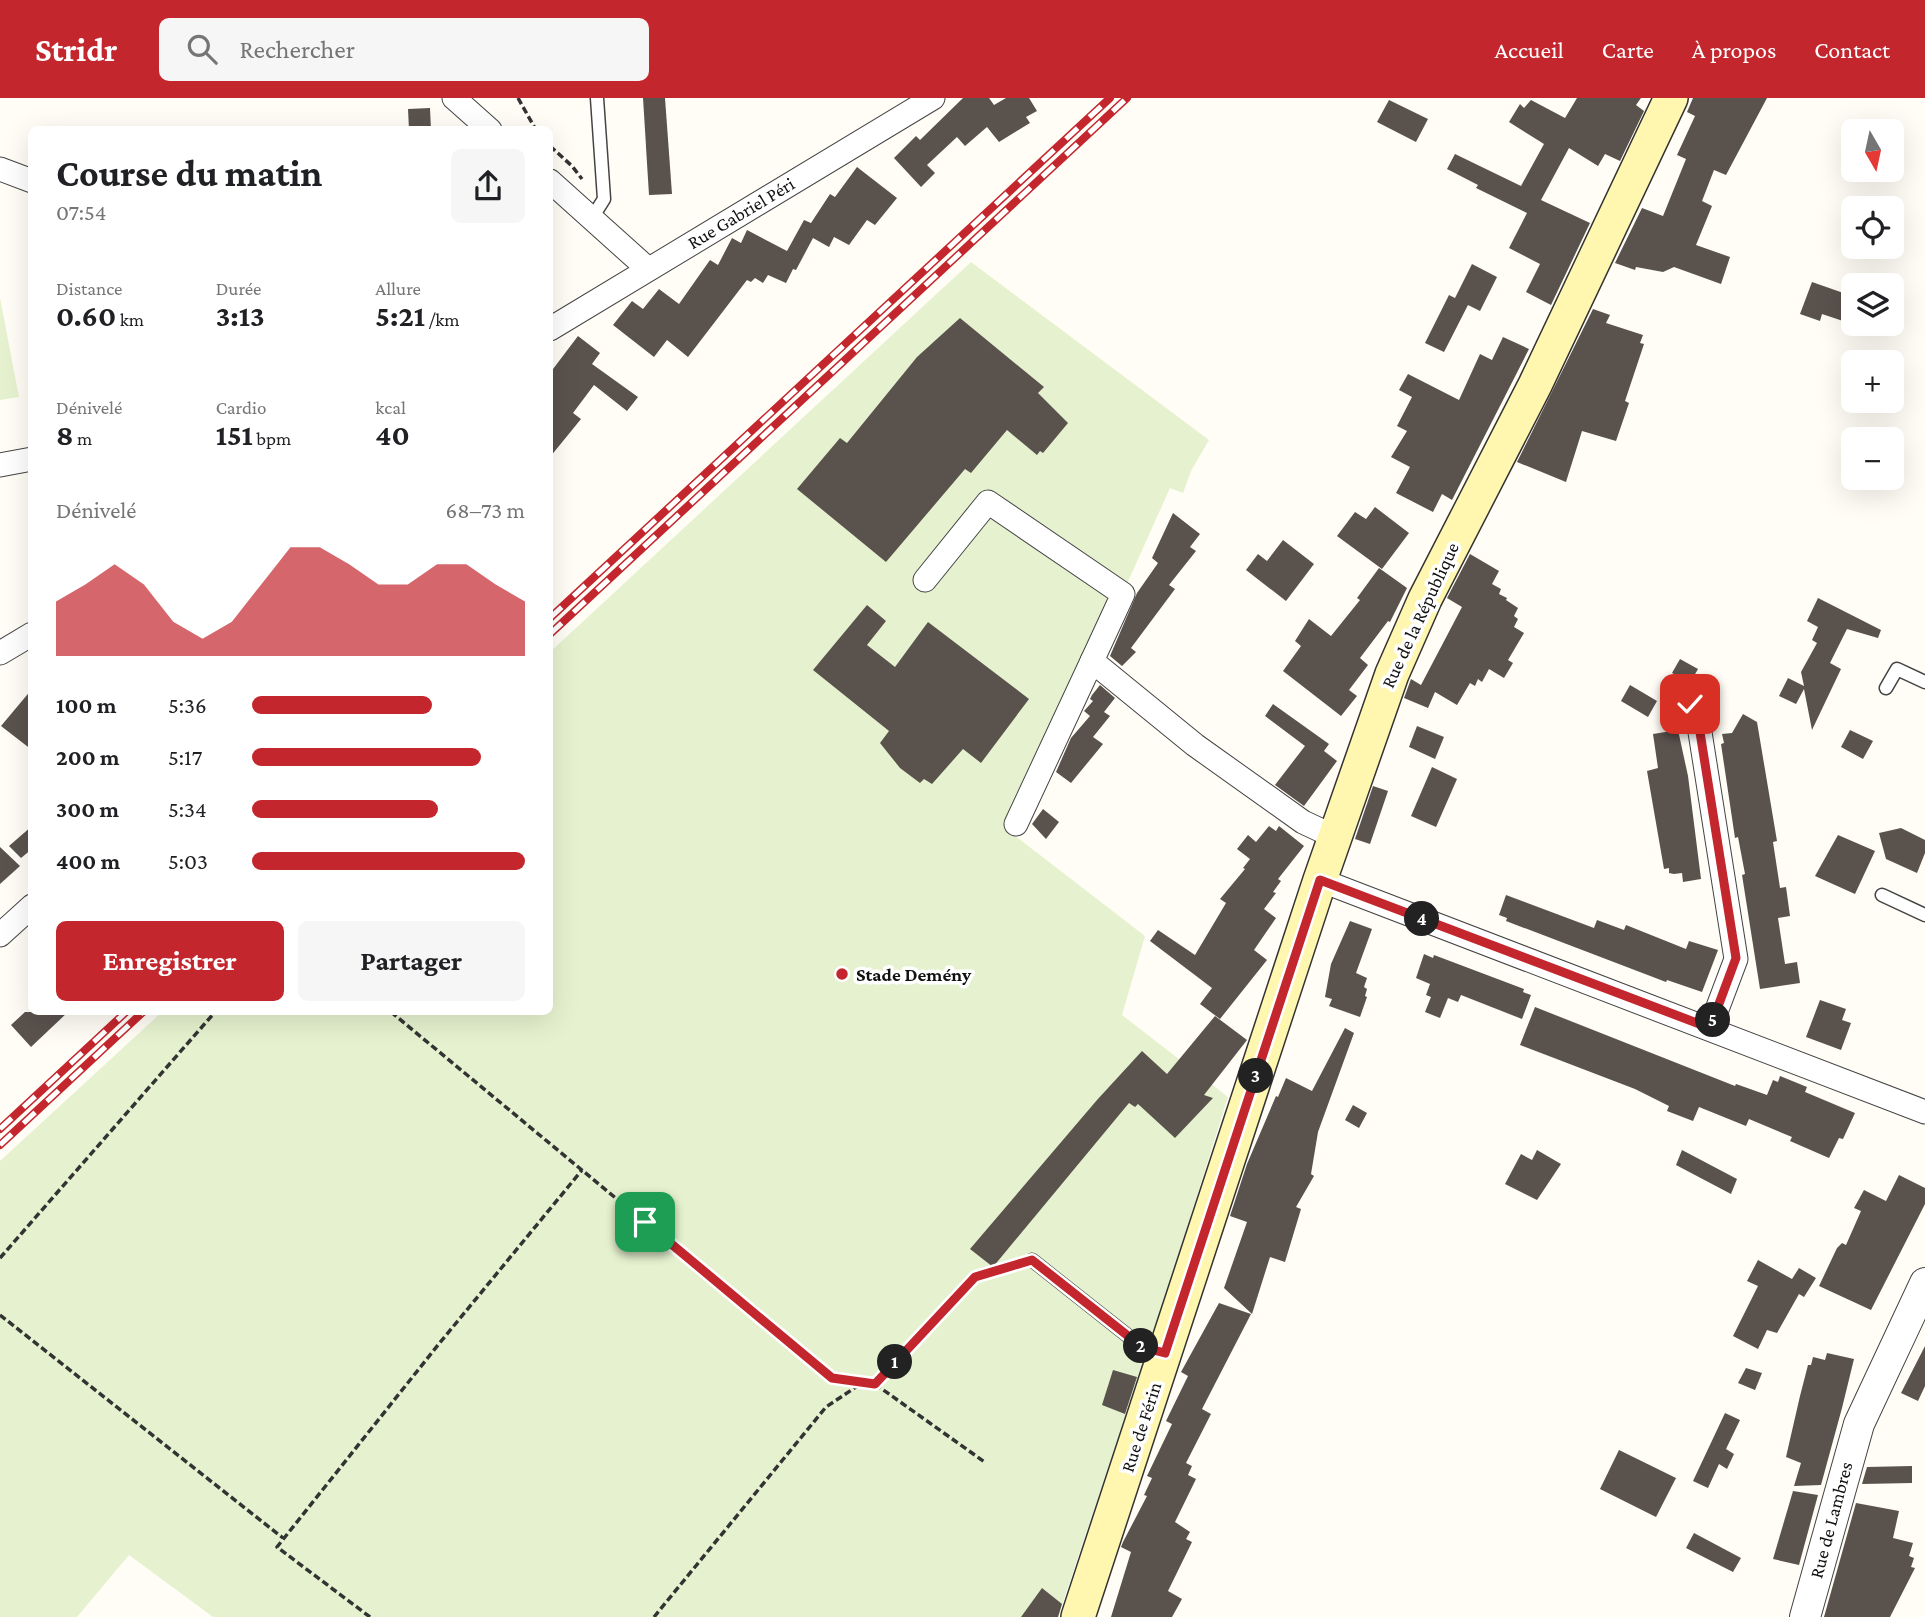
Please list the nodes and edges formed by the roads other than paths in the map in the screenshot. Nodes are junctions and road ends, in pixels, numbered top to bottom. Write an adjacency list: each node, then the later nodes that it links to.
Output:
1 (454, 98): 5 (street)
2 (597, 98): 9 (lane)
3 (933, 98): 10 (street, Rue Gabriel Péri)
4 (1671, 98): 20 (main road, Rue de la République)
5 (486, 126)
6 (0, 169): 7 (street)
7 (28, 180)
8 (553, 184): 9 (street)
9 (592, 218): 10 (street)
10 (648, 269): 11 (street, Rue Gabriel Péri)
11 (553, 326)
12 (28, 460): 13 (street)
13 (0, 465)
14 (925, 580): 15 (street)
15 (1092, 661): 19 (street); 20 (street)
16 (1925, 682): 17 (lane)
17 (1886, 688)
18 (1675, 694): 26 (street)
19 (1016, 824)
20 (1335, 837): 21 (main road, Rue de la République)
21 (1320, 880): 26 (street); 28 (main road, Rue de la République)
22 (1882, 895): 24 (lane)
23 (28, 910): 25 (street)
24 (1925, 915)
25 (0, 935)
26 (1710, 1028): 27 (street)
27 (1925, 1112)
28 (1230, 1156): 31 (main road, Rue de Férin)
29 (1032, 1260): 31 (lane)
30 (1925, 1283): 33 (street, Rue de Lambres)
31 (1165, 1353): 32 (main road, Rue de Férin)
32 (1078, 1617)
33 (1805, 1617)

